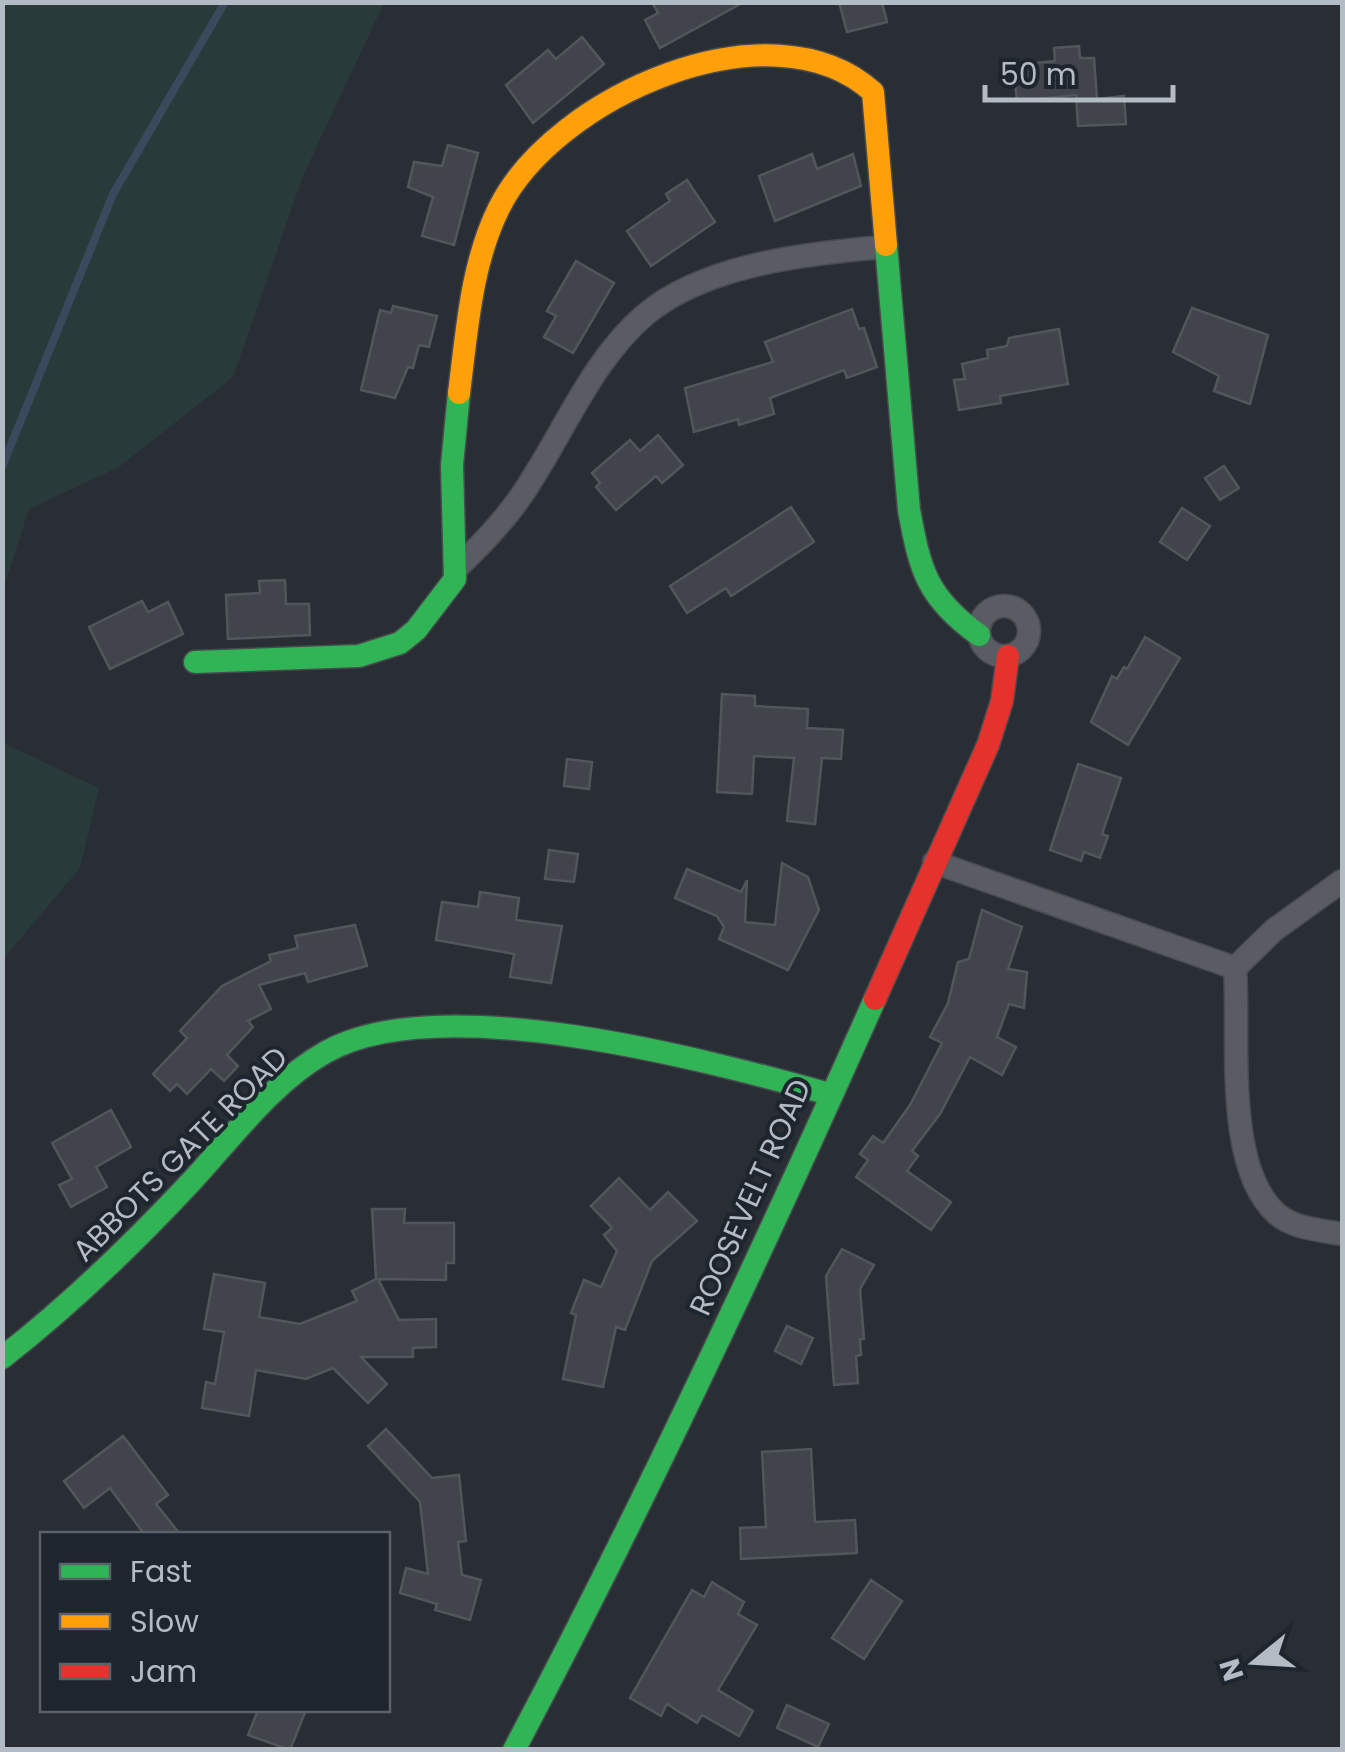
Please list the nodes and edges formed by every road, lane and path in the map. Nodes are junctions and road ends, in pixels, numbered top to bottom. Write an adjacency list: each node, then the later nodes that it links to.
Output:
1 (885, 247): 2 (street); 2 (street); 3 (street)
2 (456, 569): 5 (street)
3 (979, 635): 4 (street); 4 (street)
4 (1008, 656): 6 (street, ROOSEVELT ROAD)
5 (194, 662)
6 (934, 862): 8 (street); 9 (street, ROOSEVELT ROAD)
7 (1342, 881): 8 (street)
8 (1235, 968): 10 (street)
9 (829, 1094): 11 (street, ABBOTS GATE ROAD); 12 (street, ROOSEVELT ROAD)
10 (1342, 1234)
11 (2, 1358)
12 (514, 1750)

